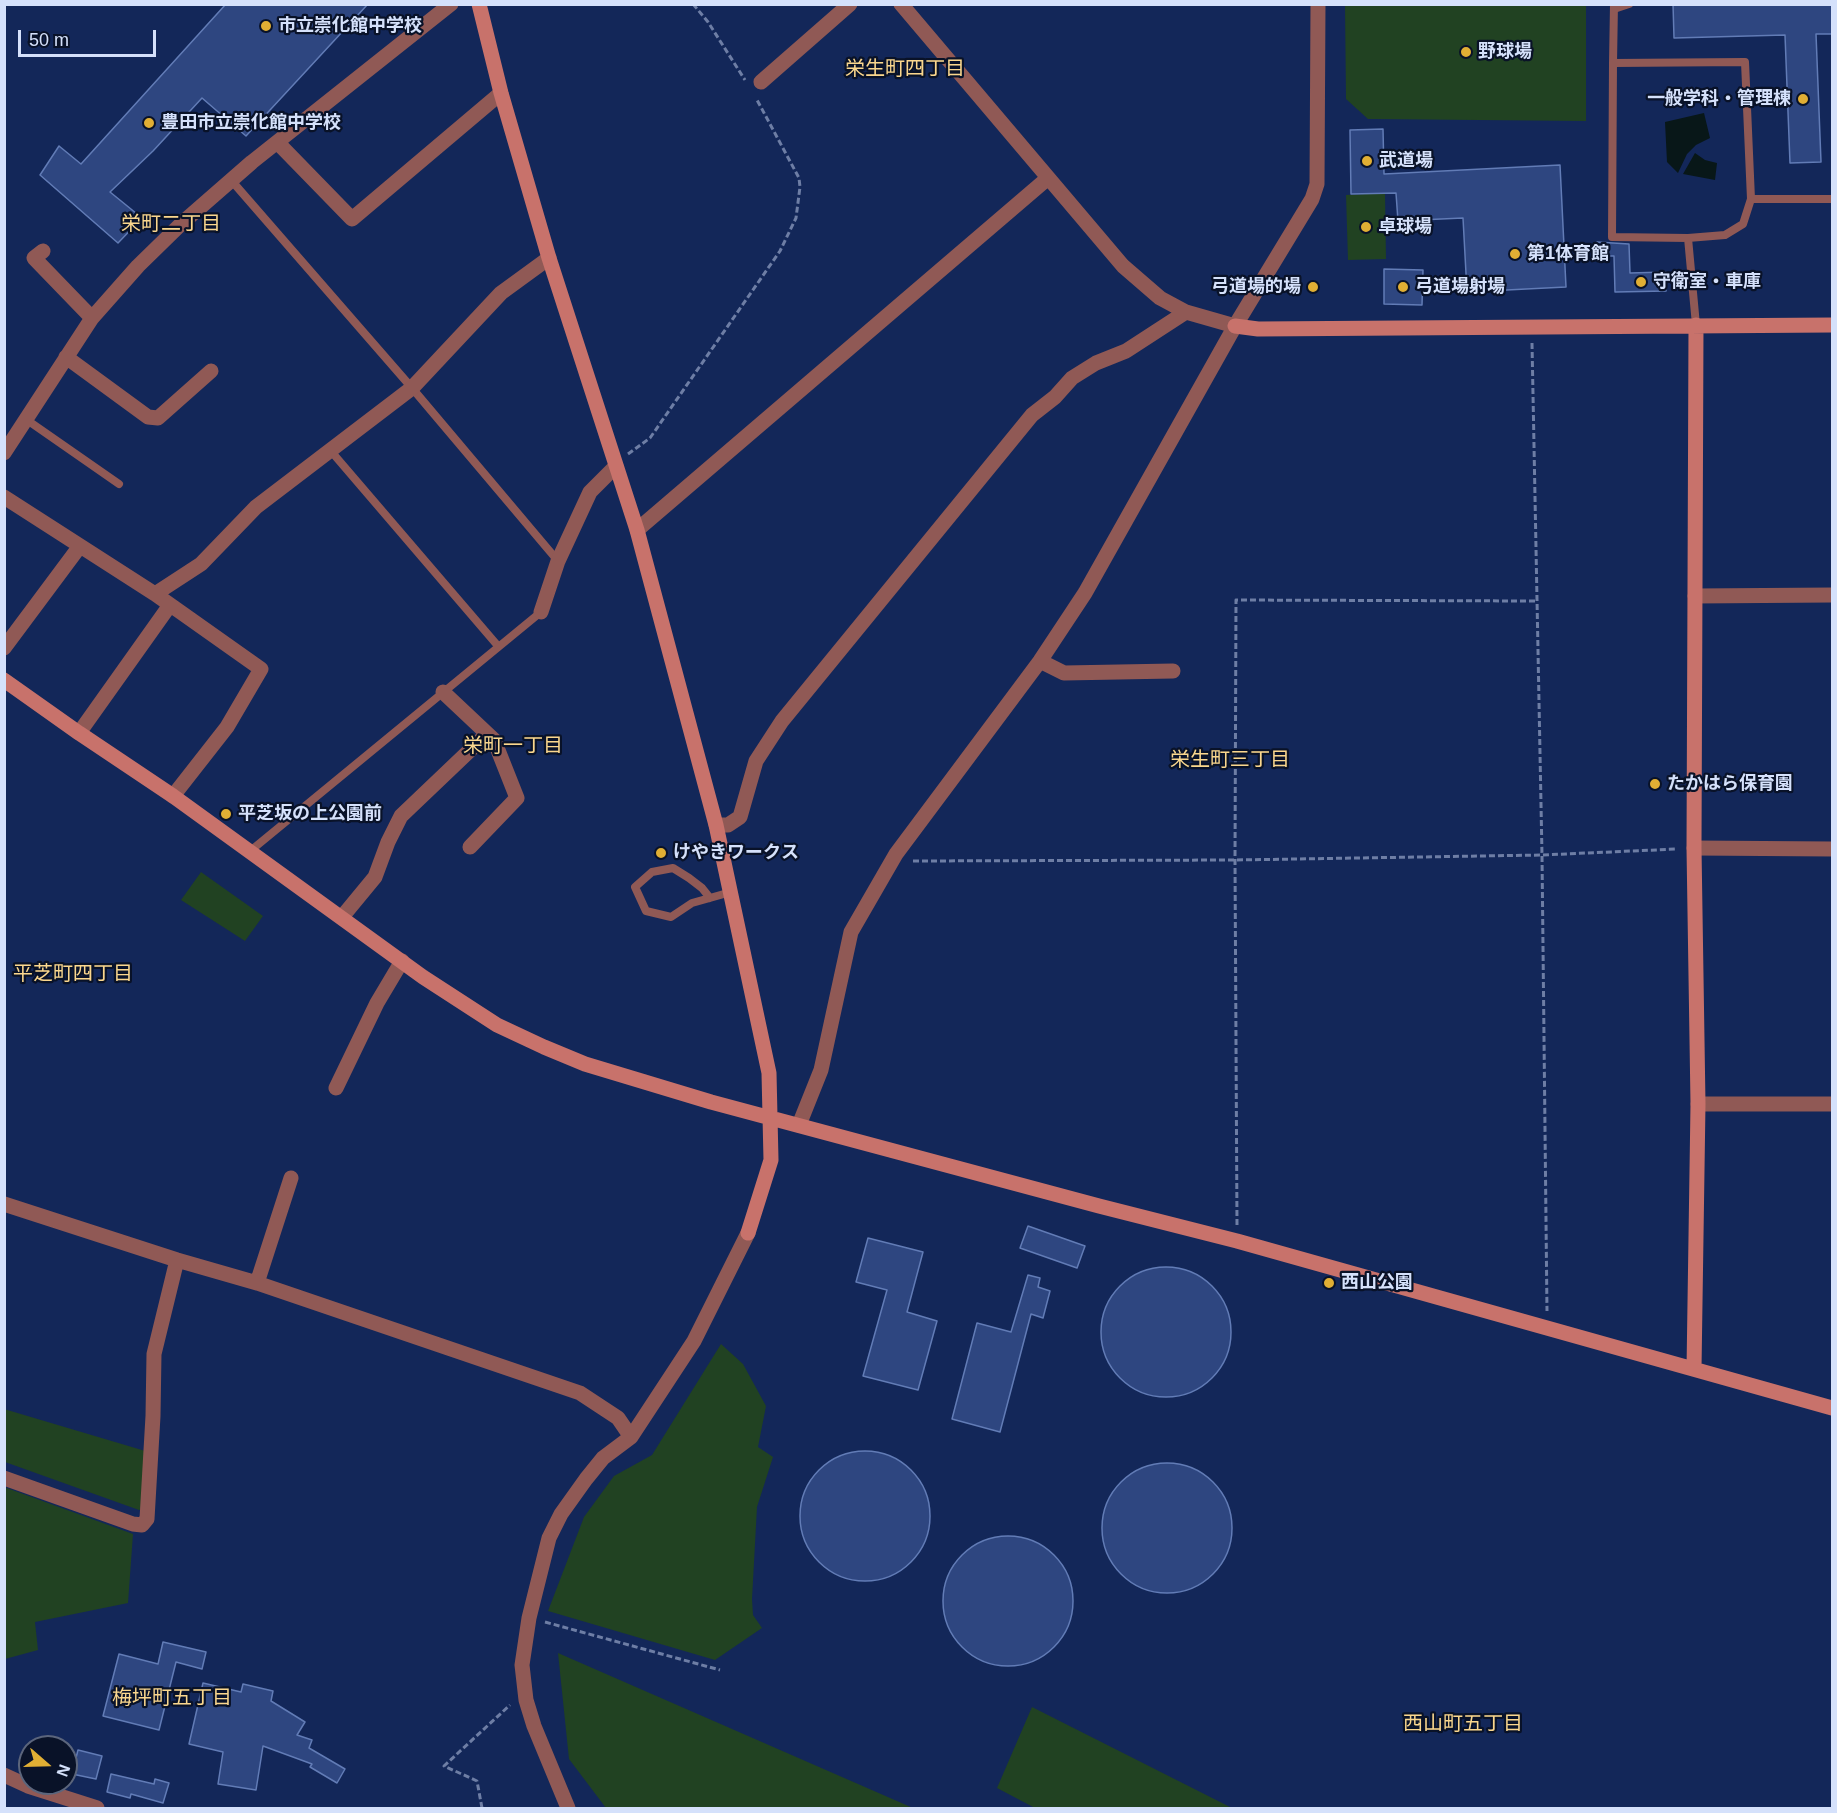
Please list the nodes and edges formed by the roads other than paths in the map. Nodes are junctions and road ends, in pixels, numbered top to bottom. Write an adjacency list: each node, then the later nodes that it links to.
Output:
1 (451, 4): 11 (street)
2 (479, 4): 10 (street)
3 (850, 4): 9 (street)
4 (901, 4): 12 (street)
5 (1318, 4): 23 (street)
6 (1629, 4): 7 (lane)
7 (1614, 7): 8 (lane)
8 (1613, 63): 15 (lane); 16 (lane)
9 (754, 87)
10 (501, 93): 11 (street); 18 (street)
11 (278, 142): 13 (street)
12 (1048, 178): 19 (street); 33 (street)
13 (231, 180): 20 (street); 26 (lane)
14 (1833, 199): 15 (lane)
15 (1751, 200): 16 (lane)
16 (1688, 238): 21 (lane)
17 (43, 251): 20 (street)
18 (549, 258): 26 (street); 30 (street)
19 (1186, 312): 23 (street); 50 (street)
20 (92, 318): 24 (street)
21 (1696, 325): 22 (street); 23 (street); 38 (street)
22 (1833, 325)
23 (1235, 326): 43 (street)
24 (66, 357): 25 (street); 27 (street)
25 (211, 371)
26 (412, 388): 28 (street); 35 (lane)
27 (27, 420): 29 (street); 31 (lane)
28 (330, 450): 36 (street); 41 (lane)
29 (4, 453)
30 (620, 461): 33 (street); 35 (street)
31 (119, 484)
32 (4, 497): 34 (street)
33 (637, 530): 50 (street)
34 (80, 546): 36 (street); 42 (street)
35 (558, 561): 40 (street)
36 (155, 594): 39 (street)
37 (1833, 595): 38 (street)
38 (1695, 596): 52 (street)
39 (170, 604): 47 (street); 49 (street)
40 (541, 612): 41 (lane)
41 (498, 646): 46 (lane)
42 (4, 648)
43 (1040, 661): 44 (street); 63 (street)
44 (1173, 671)
45 (4, 680): 47 (street)
46 (443, 692): 48 (street); 54 (lane)
47 (79, 733): 49 (street)
48 (487, 734): 51 (street); 57 (street)
49 (173, 796): 54 (street)
50 (716, 825): 55 (street)
51 (470, 847)
52 (1694, 848): 53 (street); 60 (street)
53 (1833, 849)
54 (249, 852): 57 (street)
55 (730, 892): 56 (lane); 62 (street)
56 (710, 898): 56 (lane)
57 (342, 917): 58 (street)
58 (402, 962): 59 (street); 62 (street)
59 (336, 1088)
60 (1698, 1104): 61 (street); 68 (street)
61 (1833, 1104)
62 (770, 1117): 63 (street); 70 (street)
63 (799, 1125): 68 (street)
64 (291, 1178): 67 (street)
65 (4, 1204): 66 (street)
66 (177, 1260): 67 (street); 71 (street)
67 (257, 1283): 70 (street)
68 (1694, 1369): 69 (street)
69 (1833, 1408)
70 (631, 1437): 74 (street)
71 (4, 1478)
72 (4, 1775): 73 (street)
73 (97, 1809)
74 (568, 1809)

